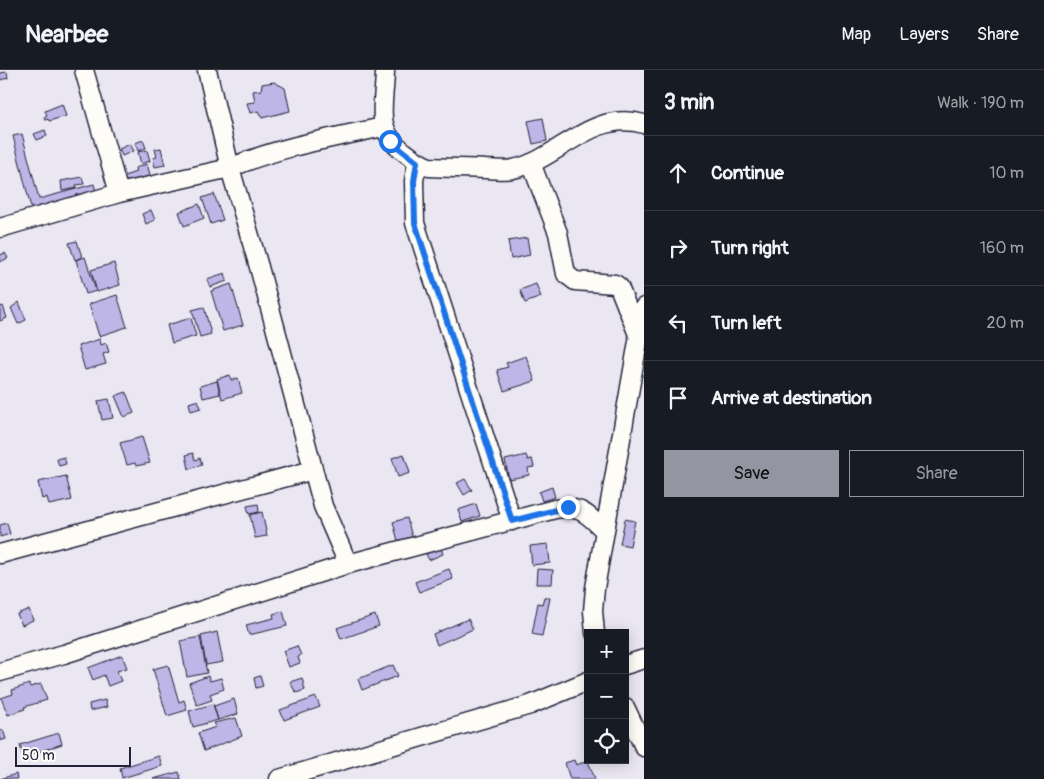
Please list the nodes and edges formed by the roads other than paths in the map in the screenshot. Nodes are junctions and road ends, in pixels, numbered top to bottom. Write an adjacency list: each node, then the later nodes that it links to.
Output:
1 (84, 70): 9 (street)
2 (207, 70): 8 (street)
3 (385, 70): 5 (street)
4 (644, 124): 7 (street)
5 (383, 127): 6 (street); 8 (street)
6 (417, 162): 7 (street); 16 (street)
7 (531, 163): 12 (street)
8 (230, 168): 9 (street); 13 (street)
9 (119, 193): 10 (street)
10 (0, 228)
11 (644, 307): 12 (street)
12 (639, 337): 14 (street)
13 (313, 470): 18 (street); 19 (street)
14 (610, 501): 15 (street); 17 (street)
15 (578, 509): 16 (street); 17 (street)
16 (512, 521): 19 (street)
17 (605, 531): 20 (street)
18 (0, 554)
19 (348, 564): 23 (street)
20 (595, 629)
21 (644, 659): 22 (street)
22 (629, 664)
23 (0, 672)
24 (584, 683): 27 (street)
25 (629, 715): 26 (street)
26 (644, 747)
27 (279, 779)

